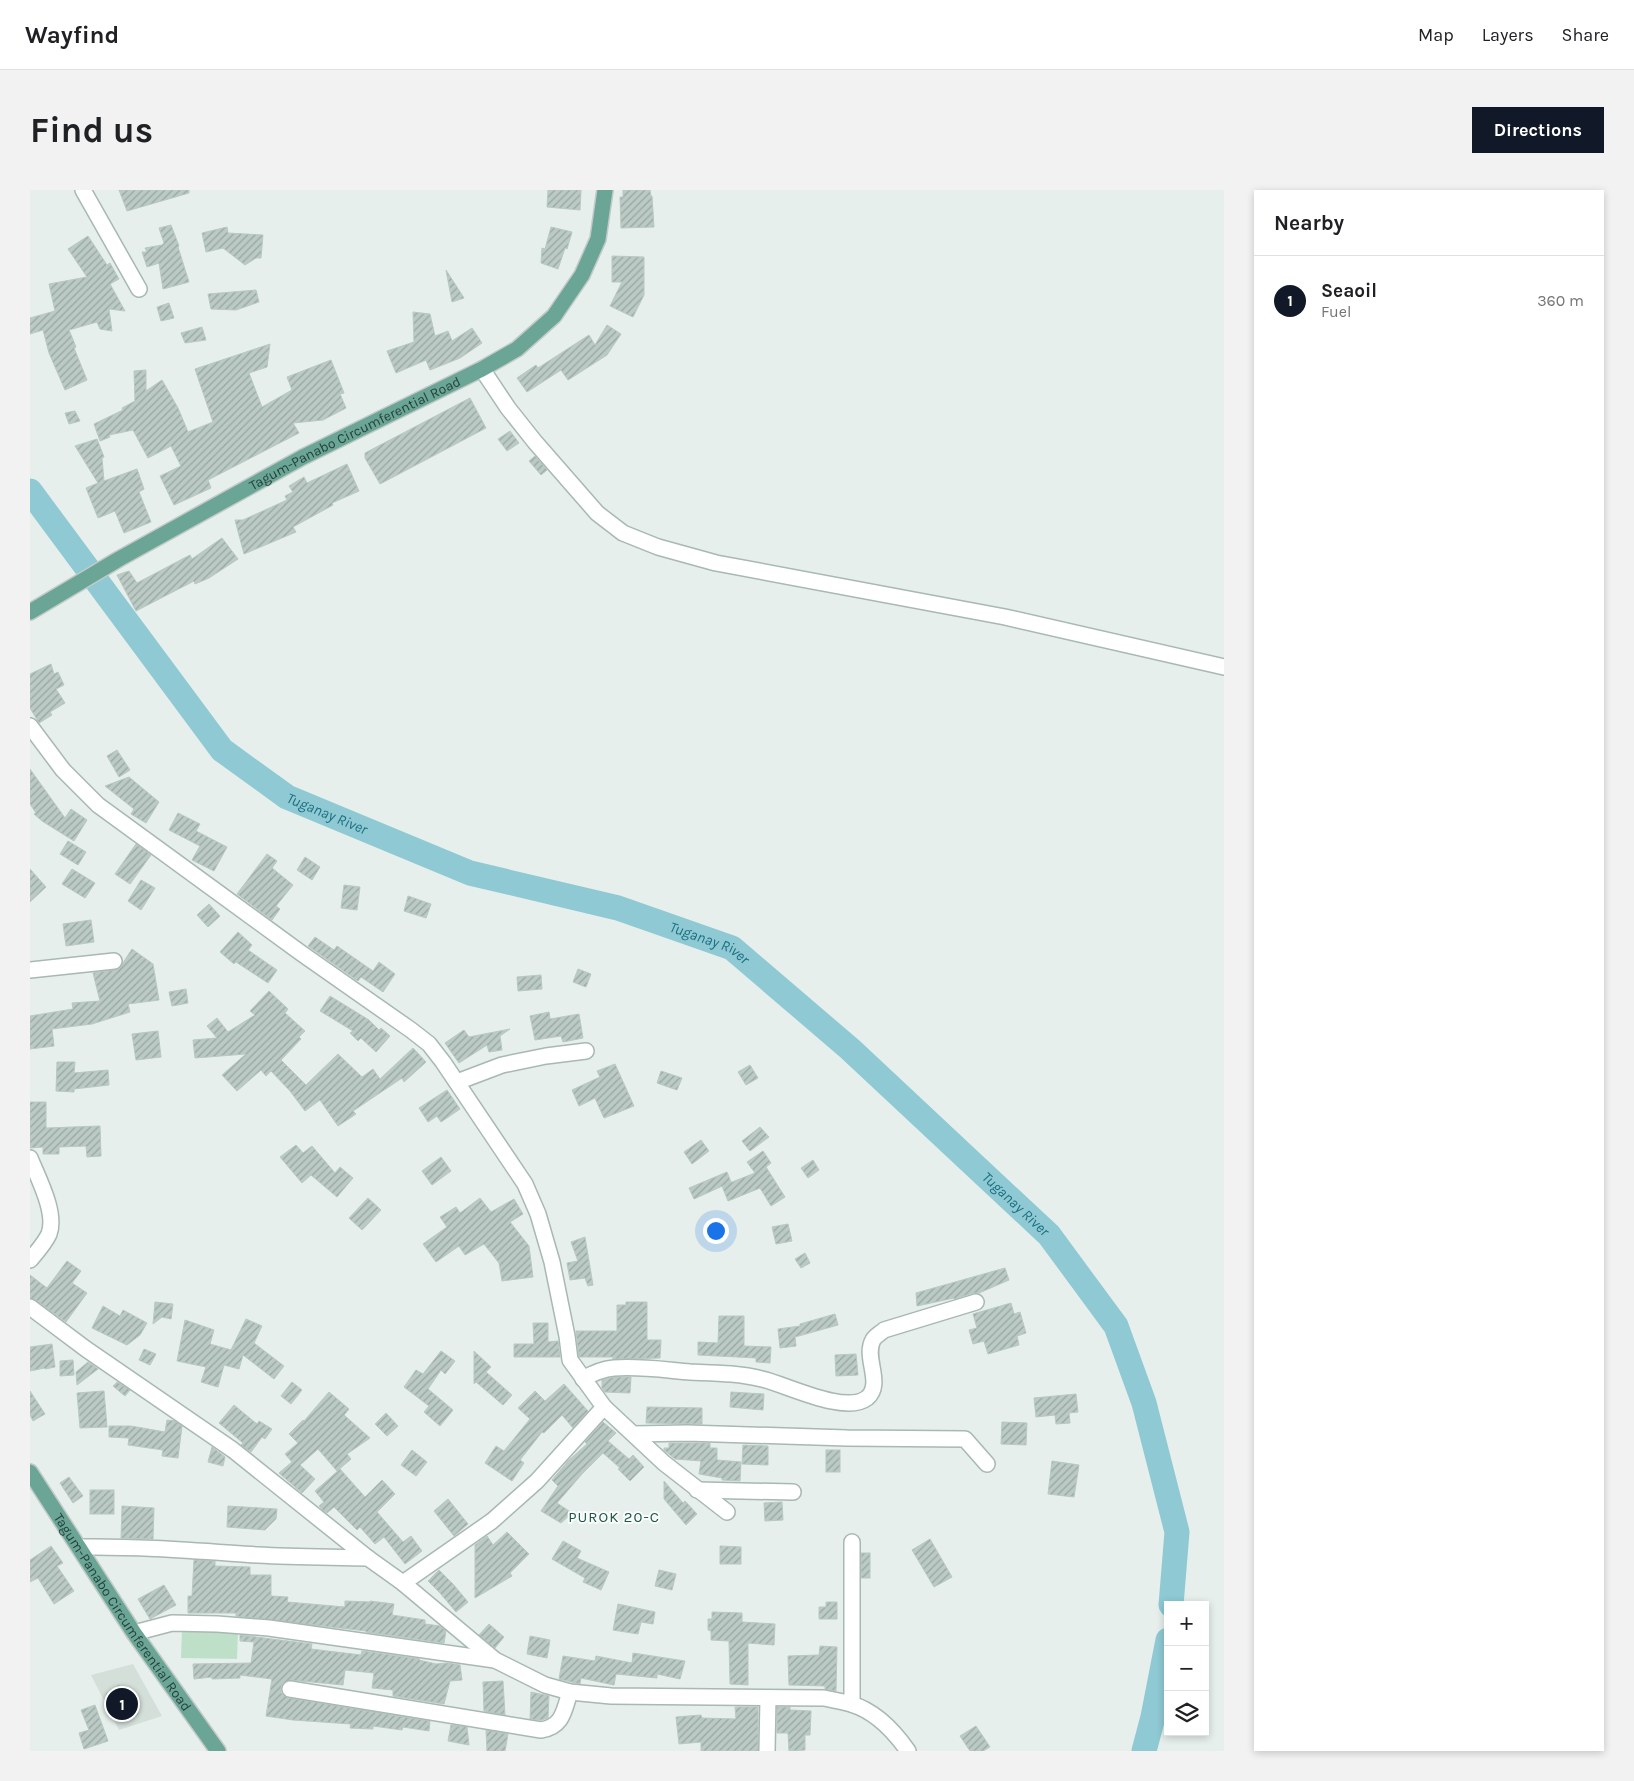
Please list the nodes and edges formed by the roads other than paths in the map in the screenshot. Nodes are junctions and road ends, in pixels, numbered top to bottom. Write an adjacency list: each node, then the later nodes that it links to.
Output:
1 (83, 190): 3 (street)
2 (605, 190): 4 (main road, Tagum-Panabo Circumferential Road)
3 (140, 290)
4 (482, 369): 5 (main road, Tagum-Panabo Circumferential Road); 6 (street)
5 (34, 609)
6 (1224, 667)
7 (30, 726): 11 (street)
8 (114, 961): 9 (street)
9 (30, 970)
10 (586, 1051): 11 (street)
11 (456, 1082): 16 (street)
12 (30, 1158): 13 (street)
13 (30, 1260)
14 (976, 1302): 16 (street)
15 (30, 1308): 26 (street)
16 (583, 1379): 17 (street)
17 (604, 1407): 18 (street); 27 (street)
18 (634, 1434): 19 (street); 21 (street)
19 (986, 1464)
20 (30, 1472): 25 (main road, Tagum-Panabo Circumferential Road)
21 (696, 1490): 22 (street); 23 (street)
22 (793, 1492)
23 (727, 1512)
24 (852, 1542): 33 (street)
25 (79, 1547): 26 (street); 28 (main road, Tagum-Panabo Circumferential Road)
26 (368, 1558): 27 (street)
27 (403, 1583): 29 (street)
28 (134, 1633): 29 (street); 34 (main road, Tagum-Panabo Circumferential Road)
29 (495, 1660): 31 (street)
30 (290, 1689): 31 (street)
31 (570, 1692): 32 (street)
32 (768, 1698): 33 (street); 35 (street)
33 (852, 1704): 36 (street)
34 (218, 1751)
35 (768, 1751)
36 (908, 1751)

